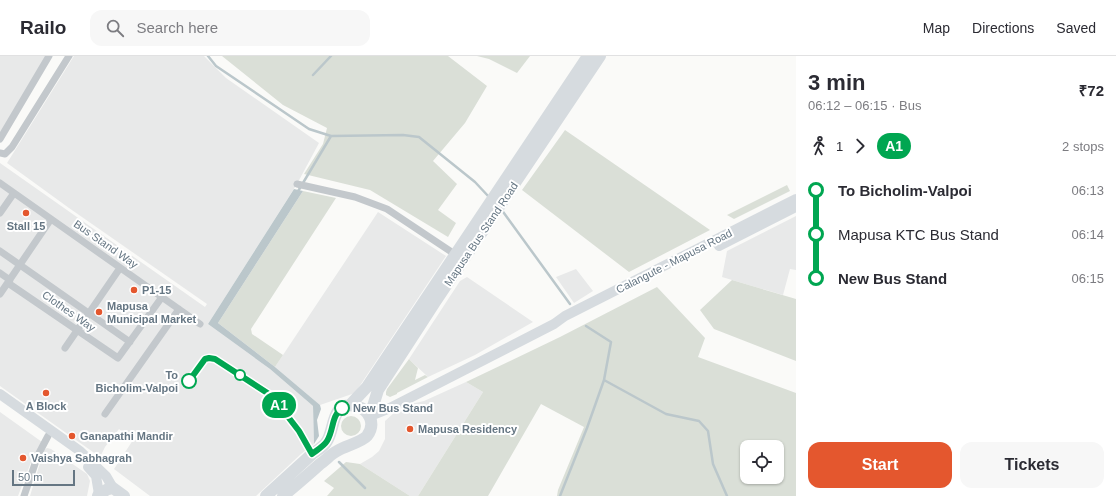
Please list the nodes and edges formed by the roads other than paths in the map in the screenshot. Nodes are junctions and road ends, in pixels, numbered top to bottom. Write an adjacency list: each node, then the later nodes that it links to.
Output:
1 (49, 56): 5 (street)
2 (69, 56): 6 (street)
3 (588, 56): 15 (main road, Mapusa Bus Stand Road)
4 (600, 56): 33 (main road, Mapusa Bus Stand Road)
5 (0, 139)
6 (0, 153)
7 (0, 183): 9 (street, Bus Stand Way)
8 (297, 184): 15 (street)
9 (14, 193): 12 (street); 13 (street, Bus Stand Way)
10 (796, 199): 25 (main road, Calangute - Mapusa Road)
11 (796, 207): 25 (main road, Calangute - Mapusa Road)
12 (0, 213)
13 (51, 219): 16 (street); 17 (street, Bus Stand Way)
14 (0, 251): 16 (street)
15 (456, 255): 31 (main road, Mapusa Bus Stand Road)
16 (20, 265): 19 (street); 23 (street)
17 (120, 268): 21 (street, Bus Stand Way); 23 (street)
18 (0, 273): 19 (street, Clothes Way)
19 (9, 281): 20 (street); 26 (street, Clothes Way)
20 (0, 294)
21 (162, 297): 22 (street, Bus Stand Way); 27 (street)
22 (179, 309): 24 (street, Bus Stand Way); 32 (street)
23 (89, 313): 26 (street); 27 (street)
24 (200, 324)
25 (554, 324): 33 (main road, Calangute - Mapusa Road)
26 (77, 330): 27 (street, Clothes Way); 28 (street)
27 (130, 342)
28 (65, 348)
29 (0, 394): 37 (main road)
30 (0, 402): 35 (main road)
31 (350, 405): 33 (main road); 34 (main road)
32 (105, 414)
33 (370, 416): 36 (main road)
34 (333, 424): 36 (main road); 41 (main road)
35 (48, 436): 38 (main road); 39 (street)
36 (353, 443): 42 (main road)
37 (113, 488): 38 (main road); 40 (main road)
38 (99, 495)
39 (24, 496)
40 (124, 496)
41 (266, 496)
42 (283, 496)

